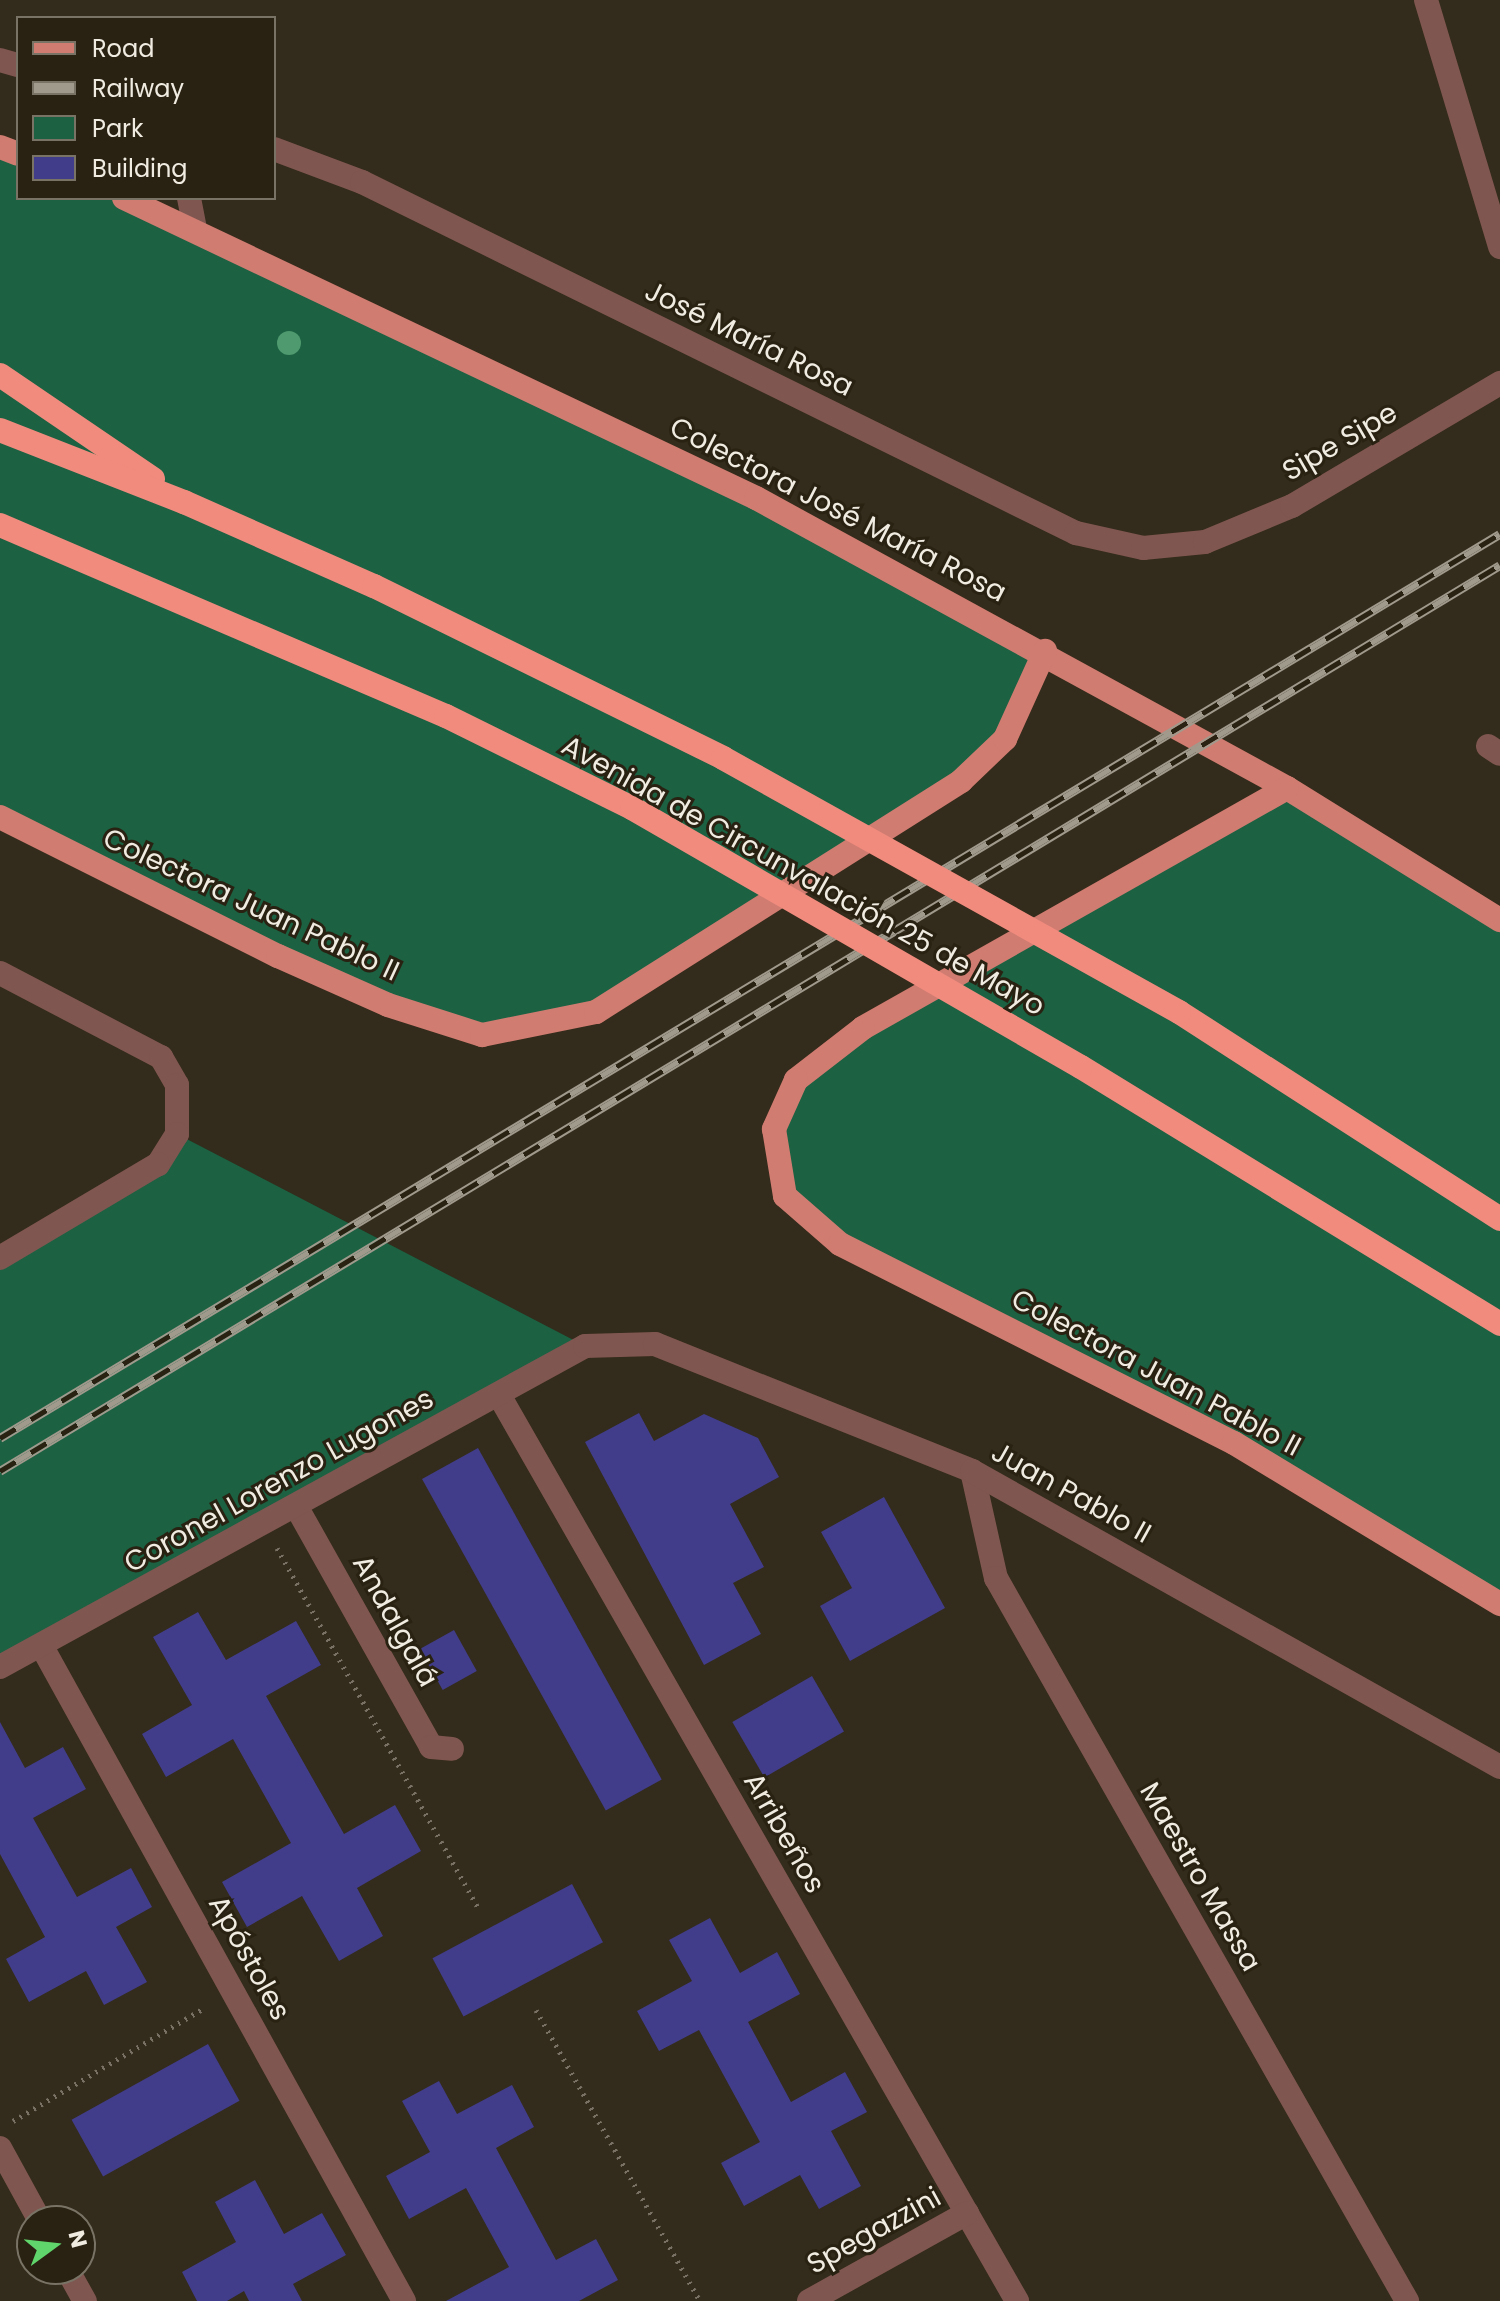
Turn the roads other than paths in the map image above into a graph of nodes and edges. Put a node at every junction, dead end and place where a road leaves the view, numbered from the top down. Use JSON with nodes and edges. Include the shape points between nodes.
{"nodes":[{"id":1,"x":1426,"y":0,"type":"edge"},
{"id":2,"x":276,"y":150,"type":"edge"},
{"id":3,"x":129,"y":200,"type":"edge"},
{"id":4,"x":189,"y":200,"type":"edge"},
{"id":5,"x":195,"y":228,"type":"junction"},
{"id":6,"x":1500,"y":247,"type":"edge"},
{"id":7,"x":0,"y":375,"type":"edge"},
{"id":8,"x":1500,"y":383,"type":"edge"},
{"id":9,"x":0,"y":430,"type":"edge"},
{"id":10,"x":184,"y":502,"type":"junction"},
{"id":11,"x":0,"y":525,"type":"edge"},
{"id":12,"x":1205,"y":542,"type":"joint"},
{"id":13,"x":1045,"y":651,"type":"junction"},
{"id":14,"x":1287,"y":788,"type":"junction"},
{"id":15,"x":0,"y":817,"type":"edge"},
{"id":16,"x":1500,"y":920,"type":"edge"},
{"id":17,"x":0,"y":973,"type":"edge"},
{"id":18,"x":1494,"y":1214,"type":"edge"},
{"id":19,"x":0,"y":1258,"type":"edge"},
{"id":20,"x":1500,"y":1324,"type":"edge"},
{"id":21,"x":585,"y":1346,"type":"joint"},
{"id":22,"x":499,"y":1395,"type":"junction"},
{"id":23,"x":972,"y":1471,"type":"junction"},
{"id":24,"x":296,"y":1506,"type":"junction"},
{"id":25,"x":1500,"y":1604,"type":"edge"},
{"id":26,"x":41,"y":1645,"type":"junction"},
{"id":27,"x":0,"y":1667,"type":"edge"},
{"id":28,"x":452,"y":1749,"type":"dead end"},
{"id":29,"x":1500,"y":1767,"type":"edge"},
{"id":30,"x":0,"y":2148,"type":"edge"},
{"id":31,"x":31,"y":2205,"type":"edge"},
{"id":32,"x":967,"y":2213,"type":"junction"},
{"id":33,"x":404,"y":2301,"type":"edge"},
{"id":34,"x":809,"y":2301,"type":"edge"},
{"id":35,"x":1017,"y":2301,"type":"edge"},
{"id":36,"x":1407,"y":2301,"type":"edge"}],
"edges":[{"from":1,"to":6,"type":"street"},
{"from":2,"to":12,"type":"street","name":"José María Rosa","via":[[362,182],[1076,533],[1143,548]]},
{"from":3,"to":5,"type":"main road","name":"Colectora José María Rosa"},
{"from":4,"to":5,"type":"street"},
{"from":5,"to":13,"type":"main road","name":"Colectora José María Rosa","via":[[756,498]]},
{"from":7,"to":10,"type":"highway"},
{"from":8,"to":12,"type":"street","name":"Sipe Sipe","via":[[1292,506]]},
{"from":9,"to":10,"type":"highway","name":"Avenida de Circunvalación 25 de Mayo"},
{"from":10,"to":18,"type":"highway","name":"Avenida de Circunvalación 25 de Mayo","bridge":true,"via":[[374,586],[723,758],[1179,1012]]},
{"from":11,"to":20,"type":"highway","name":"Avenida de Circunvalación 25 de Mayo","bridge":true,"via":[[446,716],[632,808],[1081,1067]]},
{"from":13,"to":14,"type":"main road","name":"Colectora José María Rosa"},
{"from":13,"to":15,"type":"main road","name":"Colectora Juan Pablo II","via":[[1005,739],[961,781],[596,1012],[482,1035],[388,1005],[278,956]]},
{"from":14,"to":16,"type":"main road","name":"Colectora José María Rosa"},
{"from":14,"to":25,"type":"main road","name":"Colectora Juan Pablo II","via":[[863,1028],[796,1080],[774,1129],[785,1196],[840,1244],[1234,1443]]},
{"from":17,"to":19,"type":"street","via":[[161,1057],[177,1085],[177,1134],[158,1164]]},
{"from":21,"to":22,"type":"street","name":"Coronel Lorenzo Lugones"},
{"from":21,"to":23,"type":"street","name":"Juan Pablo II","via":[[655,1344]]},
{"from":22,"to":24,"type":"street","name":"Coronel Lorenzo Lugones"},
{"from":22,"to":32,"type":"street","name":"Arribeños"},
{"from":23,"to":29,"type":"street","name":"Juan Pablo II"},
{"from":23,"to":36,"type":"street","name":"Maestro Massa","via":[[996,1578]]},
{"from":24,"to":26,"type":"street","name":"Coronel Lorenzo Lugones"},
{"from":24,"to":28,"type":"street","name":"Andalgalá","via":[[431,1747]]},
{"from":26,"to":27,"type":"street","name":"Coronel Lorenzo Lugones"},
{"from":26,"to":33,"type":"street","name":"Apóstoles"},
{"from":30,"to":31,"type":"street"},
{"from":32,"to":34,"type":"street","name":"Spegazzini"},
{"from":32,"to":35,"type":"street","name":"Arribeños"}]}
